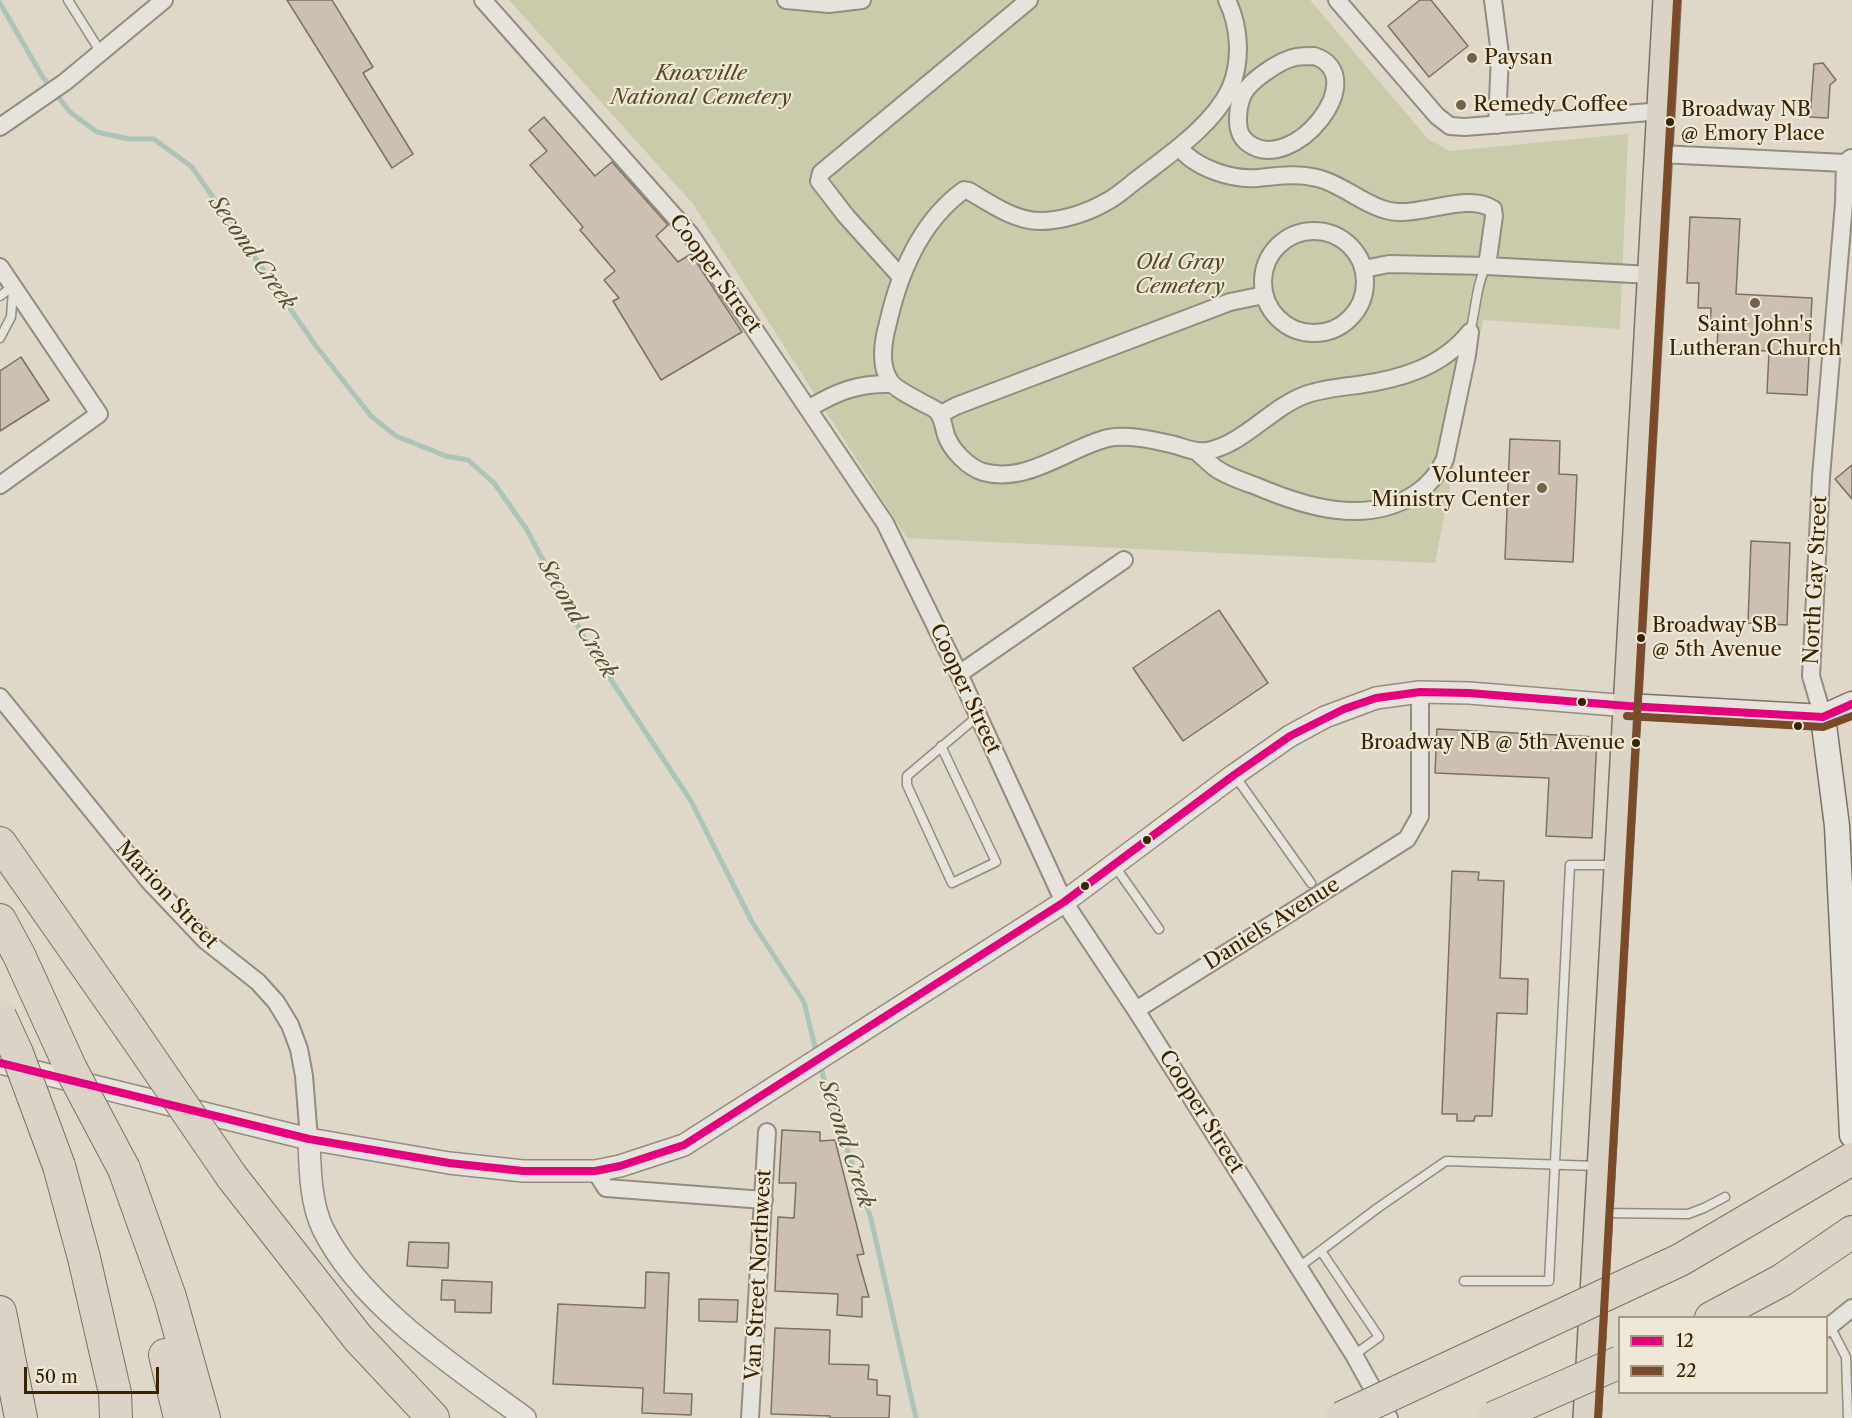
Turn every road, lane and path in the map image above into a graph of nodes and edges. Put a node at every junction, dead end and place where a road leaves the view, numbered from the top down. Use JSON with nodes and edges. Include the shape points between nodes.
{"nodes":[{"id":1,"x":68,"y":0,"type":"edge"},
{"id":2,"x":164,"y":0,"type":"edge"},
{"id":3,"x":483,"y":0,"type":"edge"},
{"id":4,"x":786,"y":0,"type":"edge"},
{"id":5,"x":862,"y":0,"type":"edge"},
{"id":6,"x":1029,"y":0,"type":"edge"},
{"id":7,"x":1227,"y":0,"type":"edge"},
{"id":8,"x":1337,"y":0,"type":"edge"},
{"id":9,"x":1493,"y":0,"type":"edge"},
{"id":10,"x":1667,"y":0,"type":"edge"},
{"id":11,"x":100,"y":51,"type":"junction"},
{"id":12,"x":1236,"y":92,"type":"junction"},
{"id":13,"x":1662,"y":111,"type":"junction"},
{"id":14,"x":1497,"y":125,"type":"junction"},
{"id":15,"x":0,"y":127,"type":"edge"},
{"id":16,"x":1179,"y":147,"type":"junction"},
{"id":17,"x":1660,"y":154,"type":"junction"},
{"id":18,"x":1848,"y":160,"type":"edge"},
{"id":19,"x":1848,"y":203,"type":"edge"},
{"id":20,"x":1487,"y":266,"type":"junction"},
{"id":21,"x":0,"y":267,"type":"edge"},
{"id":22,"x":1364,"y":269,"type":"junction"},
{"id":23,"x":1651,"y":275,"type":"junction"},
{"id":24,"x":901,"y":277,"type":"junction"},
{"id":25,"x":7,"y":291,"type":"edge"},
{"id":26,"x":1263,"y":295,"type":"junction"},
{"id":27,"x":1470,"y":332,"type":"junction"},
{"id":28,"x":0,"y":338,"type":"edge"},
{"id":29,"x":891,"y":384,"type":"junction"},
{"id":30,"x":808,"y":409,"type":"junction"},
{"id":31,"x":940,"y":414,"type":"junction"},
{"id":32,"x":1196,"y":451,"type":"junction"},
{"id":33,"x":0,"y":485,"type":"edge"},
{"id":34,"x":1124,"y":560,"type":"dead end"},
{"id":35,"x":959,"y":674,"type":"junction"},
{"id":36,"x":1420,"y":692,"type":"junction"},
{"id":37,"x":0,"y":697,"type":"edge"},
{"id":38,"x":1852,"y":704,"type":"edge"},
{"id":39,"x":1628,"y":706,"type":"junction"},
{"id":40,"x":978,"y":716,"type":"junction"},
{"id":41,"x":1823,"y":717,"type":"junction"},
{"id":42,"x":941,"y":746,"type":"junction"},
{"id":43,"x":1234,"y":775,"type":"junction"},
{"id":44,"x":0,"y":843,"type":"edge"},
{"id":45,"x":1113,"y":865,"type":"junction"},
{"id":46,"x":1620,"y":865,"type":"junction"},
{"id":47,"x":1311,"y":883,"type":"dead end"},
{"id":48,"x":1064,"y":902,"type":"junction"},
{"id":49,"x":0,"y":920,"type":"edge"},
{"id":50,"x":1159,"y":929,"type":"dead end"},
{"id":51,"x":1136,"y":1010,"type":"junction"},
{"id":52,"x":0,"y":1016,"type":"edge"},
{"id":53,"x":0,"y":1063,"type":"edge"},
{"id":54,"x":767,"y":1132,"type":"dead end"},
{"id":55,"x":1852,"y":1135,"type":"edge"},
{"id":56,"x":309,"y":1139,"type":"junction"},
{"id":57,"x":1852,"y":1159,"type":"edge"},
{"id":58,"x":1556,"y":1165,"type":"junction"},
{"id":59,"x":1601,"y":1166,"type":"junction"},
{"id":60,"x":115,"y":1169,"type":"junction"},
{"id":61,"x":595,"y":1171,"type":"junction"},
{"id":62,"x":1725,"y":1197,"type":"dead end"},
{"id":63,"x":764,"y":1200,"type":"junction"},
{"id":64,"x":1599,"y":1213,"type":"junction"},
{"id":65,"x":1852,"y":1232,"type":"edge"},
{"id":66,"x":1321,"y":1251,"type":"junction"},
{"id":67,"x":1299,"y":1267,"type":"junction"},
{"id":68,"x":1464,"y":1281,"type":"dead end"},
{"id":69,"x":1852,"y":1308,"type":"edge"},
{"id":70,"x":0,"y":1312,"type":"edge"},
{"id":71,"x":1713,"y":1316,"type":"edge"},
{"id":72,"x":1828,"y":1328,"type":"edge"},
{"id":73,"x":1354,"y":1355,"type":"junction"},
{"id":74,"x":1618,"y":1363,"type":"edge"},
{"id":75,"x":1590,"y":1372,"type":"junction"},
{"id":76,"x":1618,"y":1373,"type":"edge"},
{"id":77,"x":21,"y":1418,"type":"edge"},
{"id":78,"x":116,"y":1418,"type":"edge"},
{"id":79,"x":180,"y":1418,"type":"edge"},
{"id":80,"x":204,"y":1418,"type":"edge"},
{"id":81,"x":434,"y":1418,"type":"edge"},
{"id":82,"x":525,"y":1418,"type":"edge"},
{"id":83,"x":750,"y":1418,"type":"edge"},
{"id":84,"x":1341,"y":1418,"type":"edge"},
{"id":85,"x":1389,"y":1418,"type":"edge"},
{"id":86,"x":1492,"y":1418,"type":"edge"},
{"id":87,"x":1587,"y":1418,"type":"edge"},
{"id":88,"x":1848,"y":1418,"type":"edge"}],
"edges":[{"from":1,"to":11,"type":"lane"},
{"from":2,"to":11,"type":"street"},
{"from":3,"to":30,"type":"street","name":"Cooper Street","via":[[690,234]]},
{"from":4,"to":5,"type":"street","via":[[829,4]]},
{"from":6,"to":24,"type":"street","via":[[821,173],[819,181]]},
{"from":7,"to":12,"type":"street","via":[[1237,24]]},
{"from":8,"to":14,"type":"street","via":[[1437,116],[1450,126]]},
{"from":9,"to":14,"type":"street","via":[[1500,54]]},
{"from":10,"to":13,"type":"main road"},
{"from":11,"to":15,"type":"street","via":[[65,82]]},
{"from":12,"to":12,"type":"street","via":[[1275,65],[1295,57],[1324,60],[1334,78],[1333,99],[1324,116],[1304,138],[1285,147],[1264,149],[1243,139],[1238,130]]},
{"from":12,"to":16,"type":"street"},
{"from":13,"to":14,"type":"street"},
{"from":13,"to":17,"type":"main road"},
{"from":16,"to":20,"type":"street","via":[[1206,169],[1256,178],[1319,178],[1390,211],[1462,204],[1489,206],[1494,216]]},
{"from":16,"to":24,"type":"street","via":[[1107,202],[1056,219],[1029,220],[964,190],[928,228]]},
{"from":17,"to":18,"type":"street"},
{"from":17,"to":23,"type":"main road"},
{"from":18,"to":19,"type":"street","name":"North Gay Street"},
{"from":19,"to":41,"type":"street","name":"North Gay Street","via":[[1823,448],[1810,676]]},
{"from":20,"to":22,"type":"street","via":[[1389,264]]},
{"from":20,"to":23,"type":"street"},
{"from":20,"to":27,"type":"lane","via":[[1481,273]]},
{"from":21,"to":25,"type":"street"},
{"from":22,"to":26,"type":"street","via":[[1347,242],[1332,234],[1301,232],[1286,238],[1265,263]]},
{"from":22,"to":26,"type":"street","via":[[1366,285],[1354,315],[1327,332],[1311,334],[1281,322]]},
{"from":23,"to":39,"type":"main road"},
{"from":24,"to":29,"type":"street","via":[[883,349]]},
{"from":25,"to":28,"type":"lane","via":[[11,317]]},
{"from":25,"to":33,"type":"street","via":[[99,414]]},
{"from":26,"to":31,"type":"street","via":[[1230,302]]},
{"from":27,"to":32,"type":"street","via":[[1450,352],[1420,370],[1304,395],[1246,433],[1207,451]]},
{"from":27,"to":32,"type":"street","via":[[1440,470],[1426,486],[1396,505],[1358,511],[1316,507],[1233,477]]},
{"from":29,"to":30,"type":"street","via":[[844,390]]},
{"from":29,"to":31,"type":"street"},
{"from":30,"to":35,"type":"street","name":"Cooper Street","via":[[885,523]]},
{"from":31,"to":32,"type":"street","via":[[950,445],[974,467],[989,473],[1014,473],[1116,437]]},
{"from":34,"to":35,"type":"street"},
{"from":35,"to":40,"type":"street","name":"Cooper Street"},
{"from":36,"to":39,"type":"street"},
{"from":36,"to":43,"type":"street","via":[[1376,698],[1325,717]]},
{"from":36,"to":51,"type":"street","name":"Daniels Avenue","via":[[1419,816],[1407,839]]},
{"from":37,"to":56,"type":"street","name":"Marion Street","via":[[148,881],[276,1002],[300,1049]]},
{"from":38,"to":41,"type":"main road"},
{"from":39,"to":41,"type":"main road"},
{"from":39,"to":46,"type":"main road"},
{"from":40,"to":42,"type":"lane"},
{"from":40,"to":48,"type":"street","name":"Cooper Street"},
{"from":41,"to":55,"type":"main road","name":"North Gay Street","via":[[1837,826]]},
{"from":42,"to":42,"type":"lane","via":[[907,776],[952,883],[996,862]]},
{"from":43,"to":45,"type":"street"},
{"from":43,"to":47,"type":"lane"},
{"from":44,"to":81,"type":"highway","bridge":true,"via":[[232,1177],[358,1338]]},
{"from":45,"to":48,"type":"street"},
{"from":45,"to":50,"type":"lane"},
{"from":46,"to":58,"type":"lane","via":[[1570,865]]},
{"from":46,"to":59,"type":"main road"},
{"from":48,"to":51,"type":"street","name":"Cooper Street"},
{"from":48,"to":61,"type":"street","via":[[684,1145]]},
{"from":49,"to":60,"type":"highway","bridge":true},
{"from":51,"to":67,"type":"street","name":"Cooper Street"},
{"from":52,"to":78,"type":"highway","bridge":true,"via":[[59,1166],[115,1392]]},
{"from":53,"to":56,"type":"street"},
{"from":54,"to":63,"type":"street","name":"Van Street Northwest"},
{"from":56,"to":61,"type":"street","via":[[449,1163],[513,1170]]},
{"from":56,"to":82,"type":"street","via":[[310,1171],[322,1227],[360,1282],[440,1356]]},
{"from":57,"to":84,"type":"highway","bridge":true,"via":[[1680,1260]]},
{"from":58,"to":59,"type":"lane"},
{"from":58,"to":66,"type":"lane","via":[[1446,1161]]},
{"from":58,"to":68,"type":"lane","via":[[1549,1281]]},
{"from":59,"to":64,"type":"main road"},
{"from":60,"to":79,"type":"highway"},
{"from":60,"to":80,"type":"highway","via":[[170,1297]]},
{"from":61,"to":63,"type":"street","via":[[606,1188]]},
{"from":62,"to":64,"type":"lane","via":[[1688,1214]]},
{"from":63,"to":83,"type":"street","name":"Van Street Northwest"},
{"from":64,"to":75,"type":"main road"},
{"from":65,"to":71,"type":"highway","via":[[1782,1280]]},
{"from":66,"to":67,"type":"lane"},
{"from":66,"to":73,"type":"lane","via":[[1379,1337]]},
{"from":67,"to":73,"type":"street","name":"Cooper Street"},
{"from":69,"to":72,"type":"street"},
{"from":70,"to":77,"type":"highway"},
{"from":72,"to":88,"type":"lane","via":[[1846,1357]]},
{"from":73,"to":85,"type":"street","name":"Cooper Street"},
{"from":74,"to":86,"type":"highway","bridge":true},
{"from":75,"to":76,"type":"street"},
{"from":75,"to":87,"type":"main road"}]}
